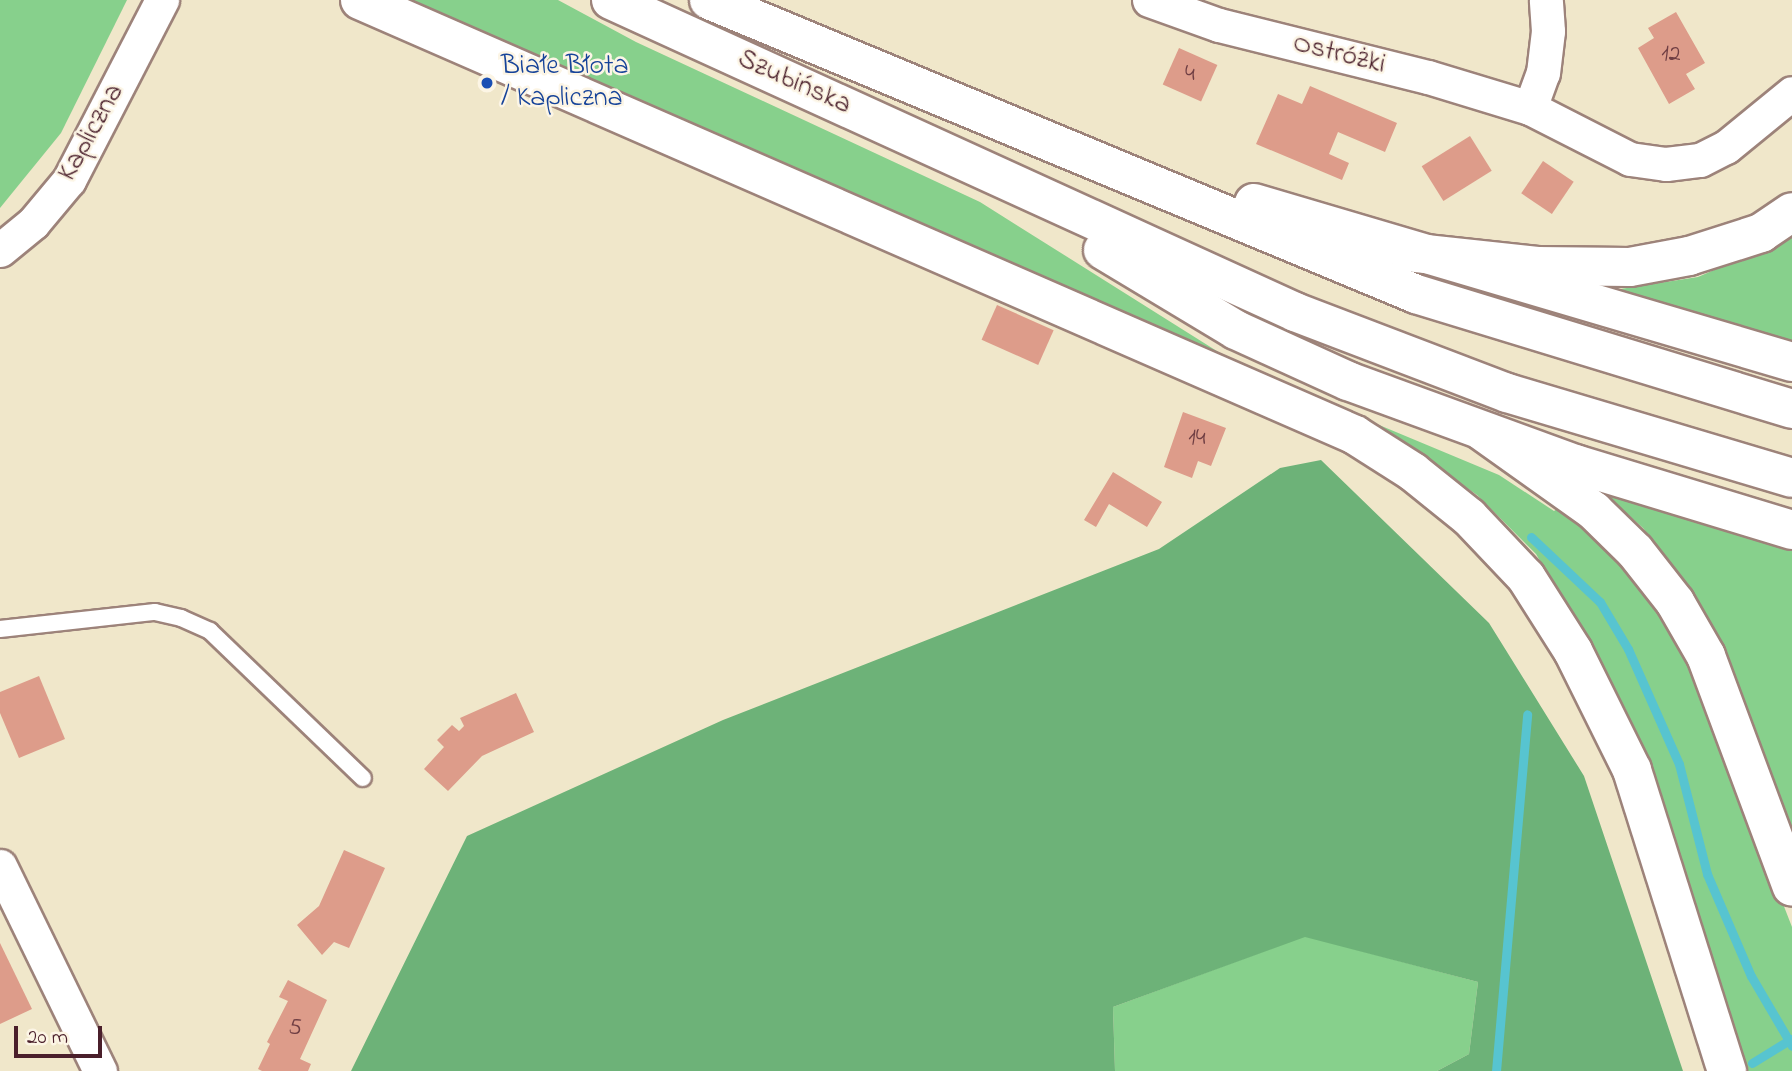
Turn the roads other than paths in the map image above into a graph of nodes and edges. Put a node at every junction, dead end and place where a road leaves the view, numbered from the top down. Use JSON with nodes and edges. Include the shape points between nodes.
{"nodes":[{"id":1,"x":162,"y":0,"type":"edge"},
{"id":2,"x":360,"y":0,"type":"edge"},
{"id":3,"x":611,"y":0,"type":"edge"},
{"id":4,"x":709,"y":0,"type":"edge"},
{"id":5,"x":1149,"y":0,"type":"edge"},
{"id":6,"x":1546,"y":0,"type":"edge"},
{"id":7,"x":1223,"y":13,"type":"edge"},
{"id":8,"x":1792,"y":93,"type":"edge"},
{"id":9,"x":1530,"y":108,"type":"junction"},
{"id":10,"x":1059,"y":149,"type":"junction"},
{"id":11,"x":978,"y":166,"type":"junction"},
{"id":12,"x":1792,"y":212,"type":"edge"},
{"id":13,"x":0,"y":250,"type":"edge"},
{"id":14,"x":1407,"y":252,"type":"junction"},
{"id":15,"x":1792,"y":362,"type":"edge"},
{"id":16,"x":1792,"y":409,"type":"edge"},
{"id":17,"x":1482,"y":431,"type":"junction"},
{"id":18,"x":1792,"y":478,"type":"edge"},
{"id":19,"x":1792,"y":530,"type":"edge"},
{"id":20,"x":0,"y":629,"type":"edge"},
{"id":21,"x":363,"y":778,"type":"dead end"},
{"id":22,"x":0,"y":866,"type":"edge"},
{"id":23,"x":1792,"y":887,"type":"edge"},
{"id":24,"x":100,"y":1071,"type":"edge"},
{"id":25,"x":1727,"y":1071,"type":"edge"}],
"edges":[{"from":1,"to":13,"type":"street","name":"Kapliczna","via":[[69,180],[33,223]]},
{"from":2,"to":25,"type":"main road","via":[[1355,435],[1413,472],[1469,517],[1527,577],[1573,651],[1632,769]]},
{"from":3,"to":11,"type":"main road","name":"Szubińska"},
{"from":4,"to":10,"type":"main road","name":"Szubińska"},
{"from":5,"to":7,"type":"street","name":"Ostróżki"},
{"from":6,"to":9,"type":"street","via":[[1543,73]]},
{"from":7,"to":9,"type":"street","name":"Ostróżki"},
{"from":8,"to":9,"type":"street","name":"Ostróżki","via":[[1726,147],[1700,160],[1665,164],[1630,159]]},
{"from":10,"to":14,"type":"main road","via":[[1164,174]]},
{"from":10,"to":16,"type":"main road","via":[[1416,294]]},
{"from":11,"to":17,"type":"main road","via":[[1036,209],[1236,330],[1348,381]]},
{"from":11,"to":18,"type":"main road","via":[[1190,268],[1412,359],[1601,423]]},
{"from":12,"to":14,"type":"main road","via":[[1761,233],[1689,256],[1630,267],[1537,266]]},
{"from":14,"to":15,"type":"main road"},
{"from":17,"to":19,"type":"main road"},
{"from":17,"to":23,"type":"main road","via":[[1594,511],[1636,551],[1675,602],[1706,656]]},
{"from":20,"to":21,"type":"lane","via":[[155,612],[181,618],[210,631]]},
{"from":22,"to":24,"type":"street"}]}
